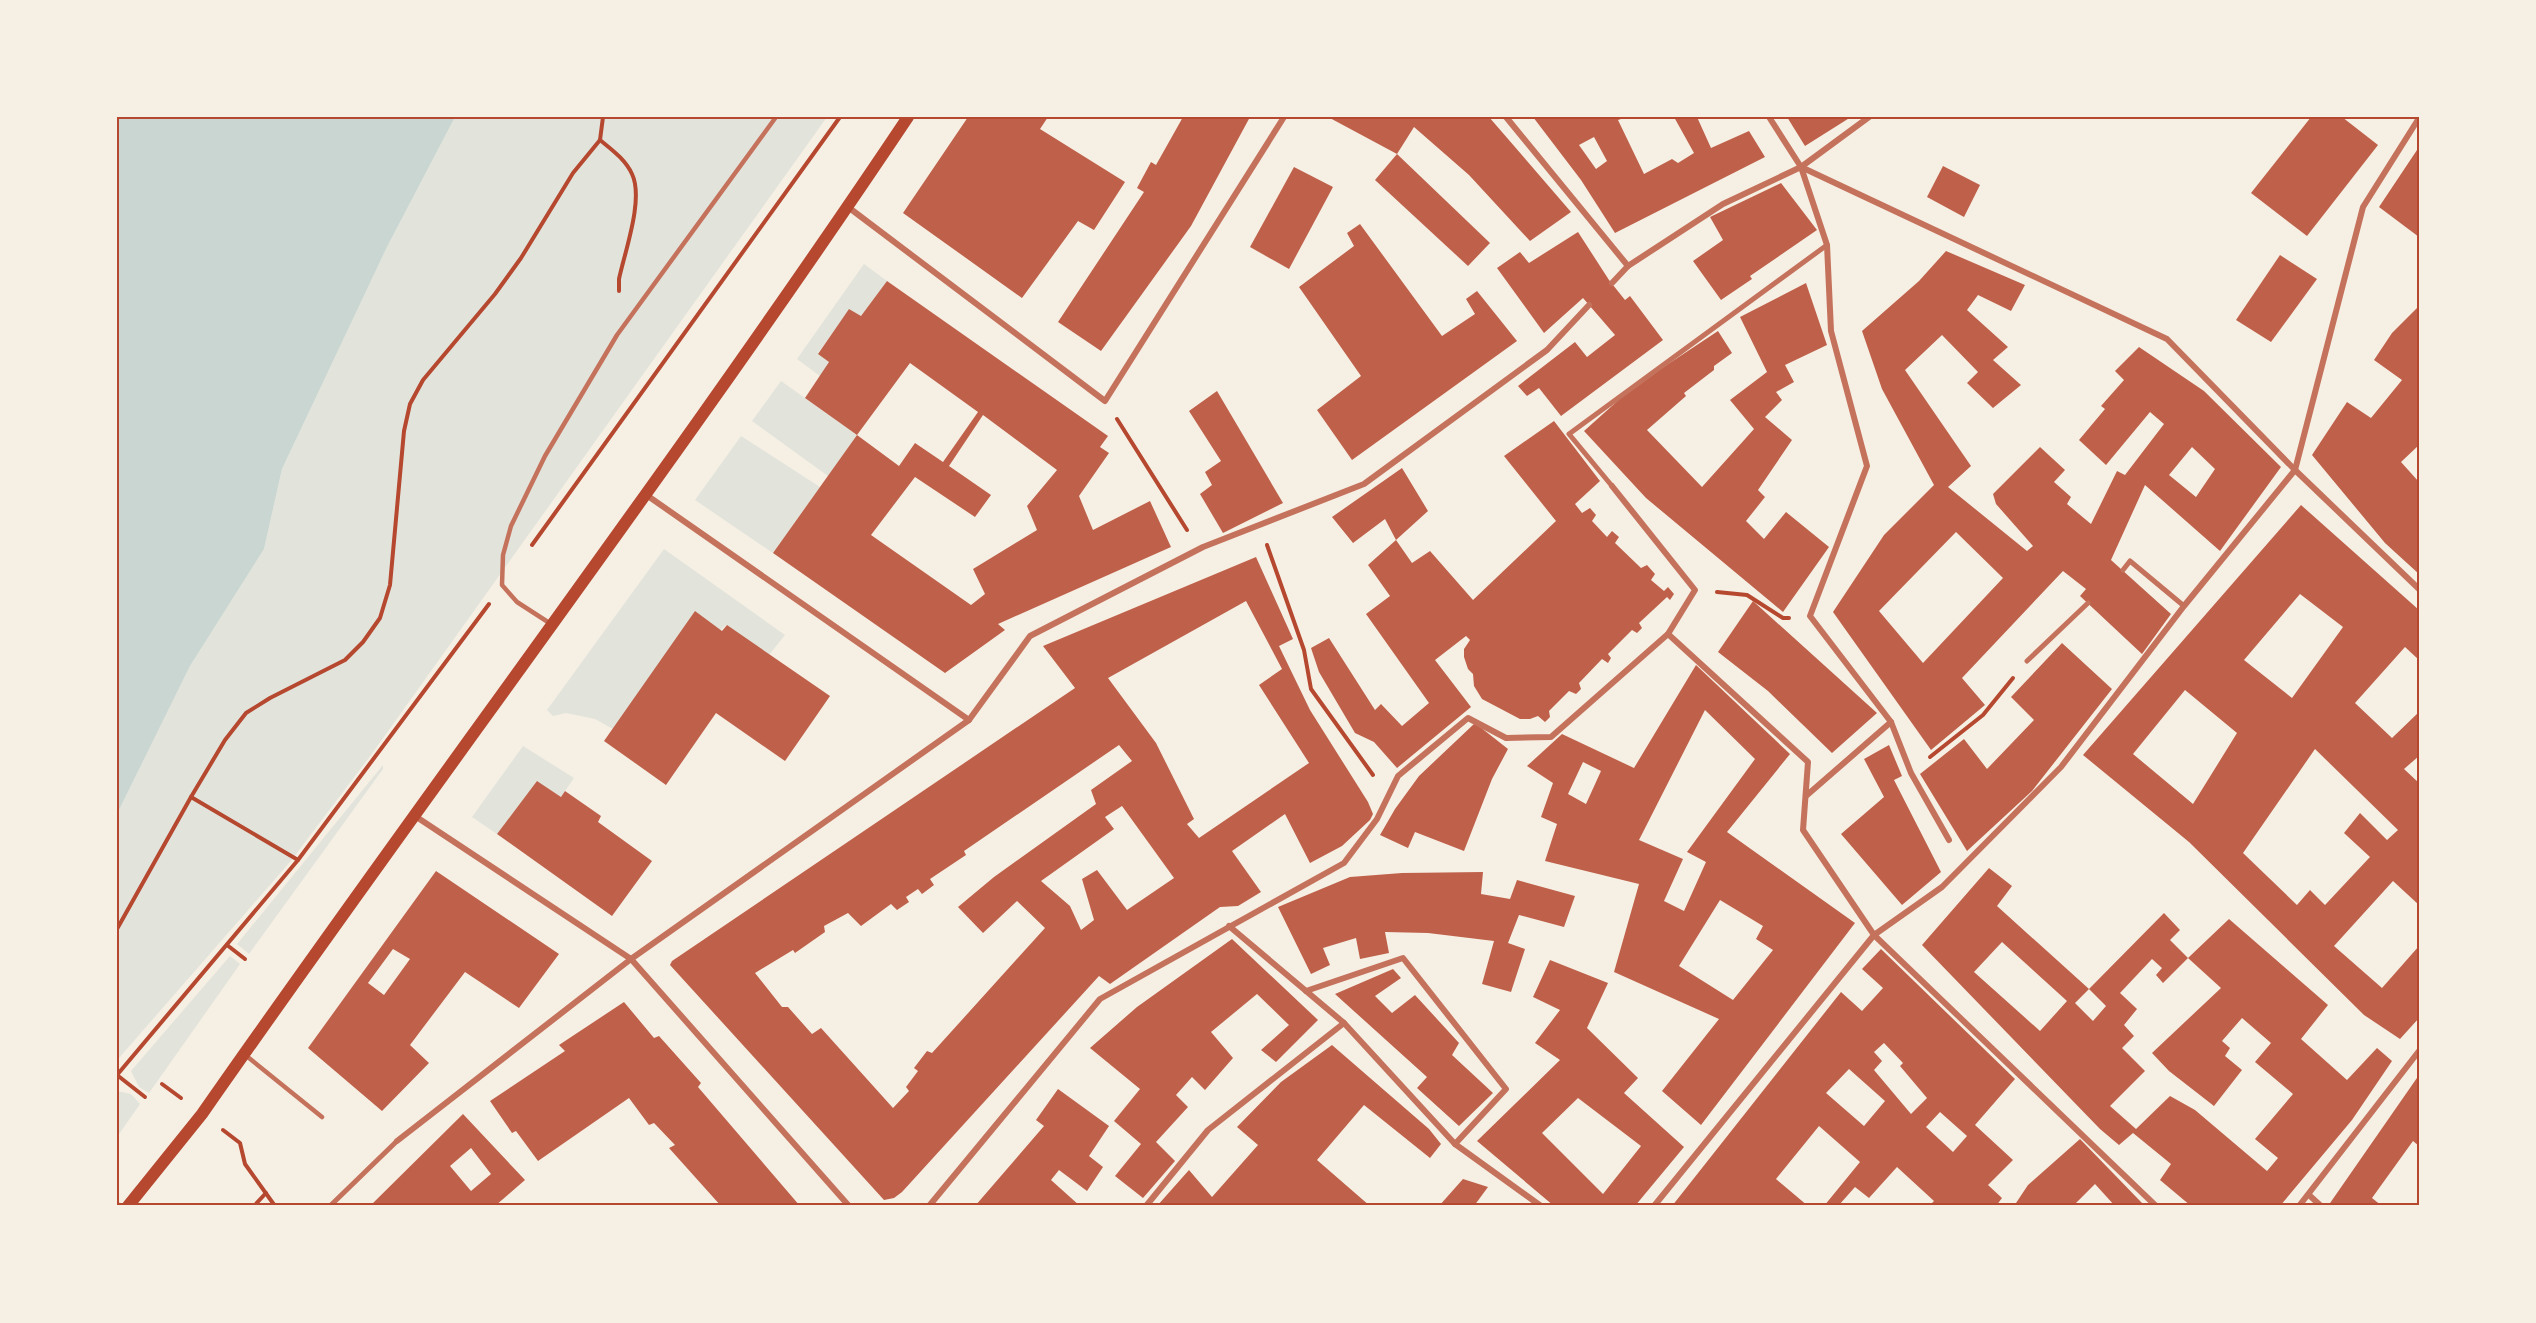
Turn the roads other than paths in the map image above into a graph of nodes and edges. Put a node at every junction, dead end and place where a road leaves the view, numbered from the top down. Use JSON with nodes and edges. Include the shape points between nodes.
{"nodes":[{"id":1,"x":776,"y":117,"type":"edge"},
{"id":2,"x":908,"y":117,"type":"edge"},
{"id":3,"x":1284,"y":117,"type":"edge"},
{"id":4,"x":1506,"y":117,"type":"edge"},
{"id":5,"x":1769,"y":117,"type":"edge"},
{"id":6,"x":1869,"y":117,"type":"edge"},
{"id":7,"x":2419,"y":118,"type":"edge"},
{"id":8,"x":1801,"y":167,"type":"junction"},
{"id":9,"x":848,"y":207,"type":"junction"},
{"id":10,"x":1827,"y":244,"type":"junction"},
{"id":11,"x":1628,"y":266,"type":"junction"},
{"id":12,"x":1612,"y":283,"type":"dead end"},
{"id":13,"x":1589,"y":305,"type":"dead end"},
{"id":14,"x":2295,"y":470,"type":"junction"},
{"id":15,"x":1611,"y":486,"type":"joint"},
{"id":16,"x":645,"y":494,"type":"junction"},
{"id":17,"x":2122,"y":570,"type":"dead end"},
{"id":18,"x":2419,"y":589,"type":"edge"},
{"id":19,"x":2088,"y":603,"type":"dead end"},
{"id":20,"x":2184,"y":606,"type":"junction"},
{"id":21,"x":551,"y":624,"type":"junction"},
{"id":22,"x":1668,"y":634,"type":"junction"},
{"id":23,"x":2027,"y":661,"type":"road end"},
{"id":24,"x":969,"y":720,"type":"junction"},
{"id":25,"x":1891,"y":722,"type":"junction"},
{"id":26,"x":1806,"y":796,"type":"junction"},
{"id":27,"x":415,"y":815,"type":"junction"},
{"id":28,"x":1949,"y":840,"type":"dead end"},
{"id":29,"x":1229,"y":926,"type":"junction"},
{"id":30,"x":1874,"y":935,"type":"junction"},
{"id":31,"x":631,"y":959,"type":"junction"},
{"id":32,"x":1306,"y":991,"type":"junction"},
{"id":33,"x":1344,"y":1023,"type":"junction"},
{"id":34,"x":2419,"y":1051,"type":"edge"},
{"id":35,"x":243,"y":1054,"type":"junction"},
{"id":36,"x":322,"y":1117,"type":"dead end"},
{"id":37,"x":397,"y":1141,"type":"joint"},
{"id":38,"x":1455,"y":1144,"type":"junction"},
{"id":39,"x":2309,"y":1195,"type":"junction"},
{"id":40,"x":128,"y":1206,"type":"edge"},
{"id":41,"x":330,"y":1206,"type":"edge"},
{"id":42,"x":849,"y":1206,"type":"edge"},
{"id":43,"x":928,"y":1206,"type":"edge"},
{"id":44,"x":1146,"y":1206,"type":"edge"},
{"id":45,"x":1541,"y":1206,"type":"edge"},
{"id":46,"x":1654,"y":1206,"type":"edge"},
{"id":47,"x":2156,"y":1206,"type":"edge"},
{"id":48,"x":2299,"y":1206,"type":"edge"},
{"id":49,"x":2321,"y":1206,"type":"edge"}],
"edges":[{"from":1,"to":21,"type":"lane","via":[[617,335],[545,456],[511,526],[503,555],[502,585],[517,602]]},
{"from":2,"to":9,"type":"main road"},
{"from":3,"to":9,"type":"street","via":[[1106,401]]},
{"from":4,"to":11,"type":"street"},
{"from":5,"to":8,"type":"street"},
{"from":6,"to":8,"type":"street"},
{"from":7,"to":14,"type":"street","via":[[2363,207]]},
{"from":8,"to":10,"type":"street"},
{"from":8,"to":11,"type":"street","via":[[1724,204]]},
{"from":8,"to":14,"type":"street","via":[[2167,339]]},
{"from":9,"to":16,"type":"main road"},
{"from":10,"to":15,"type":"street","via":[[1569,434]]},
{"from":10,"to":25,"type":"street","via":[[1831,331],[1868,466],[1810,616]]},
{"from":11,"to":12,"type":"street"},
{"from":13,"to":24,"type":"street","via":[[1547,350],[1364,483],[1199,549],[1030,636]]},
{"from":14,"to":18,"type":"street"},
{"from":14,"to":20,"type":"street"},
{"from":15,"to":22,"type":"street","via":[[1695,590]]},
{"from":16,"to":21,"type":"main road"},
{"from":16,"to":24,"type":"street"},
{"from":17,"to":20,"type":"street","via":[[2130,561]]},
{"from":19,"to":23,"type":"street"},
{"from":20,"to":30,"type":"street","via":[[2061,767],[1942,887]]},
{"from":21,"to":27,"type":"main road"},
{"from":22,"to":26,"type":"street","via":[[1808,762]]},
{"from":22,"to":29,"type":"street","via":[[1551,737],[1506,738],[1468,718],[1398,776],[1377,819],[1344,863]]},
{"from":24,"to":31,"type":"street"},
{"from":25,"to":26,"type":"street"},
{"from":25,"to":28,"type":"street","via":[[1911,773]]},
{"from":26,"to":30,"type":"street","via":[[1803,830]]},
{"from":27,"to":31,"type":"street"},
{"from":27,"to":35,"type":"main road"},
{"from":29,"to":32,"type":"street"},
{"from":29,"to":43,"type":"street","via":[[1100,999]]},
{"from":30,"to":46,"type":"street"},
{"from":30,"to":47,"type":"street"},
{"from":31,"to":37,"type":"street"},
{"from":31,"to":42,"type":"street"},
{"from":32,"to":33,"type":"street"},
{"from":32,"to":38,"type":"street","via":[[1403,958],[1506,1089]]},
{"from":33,"to":38,"type":"street"},
{"from":33,"to":44,"type":"street","via":[[1208,1130]]},
{"from":34,"to":39,"type":"street"},
{"from":35,"to":36,"type":"lane"},
{"from":35,"to":40,"type":"main road","via":[[202,1114]]},
{"from":37,"to":41,"type":"street"},
{"from":38,"to":45,"type":"street"},
{"from":39,"to":48,"type":"street"},
{"from":39,"to":49,"type":"street"}]}
